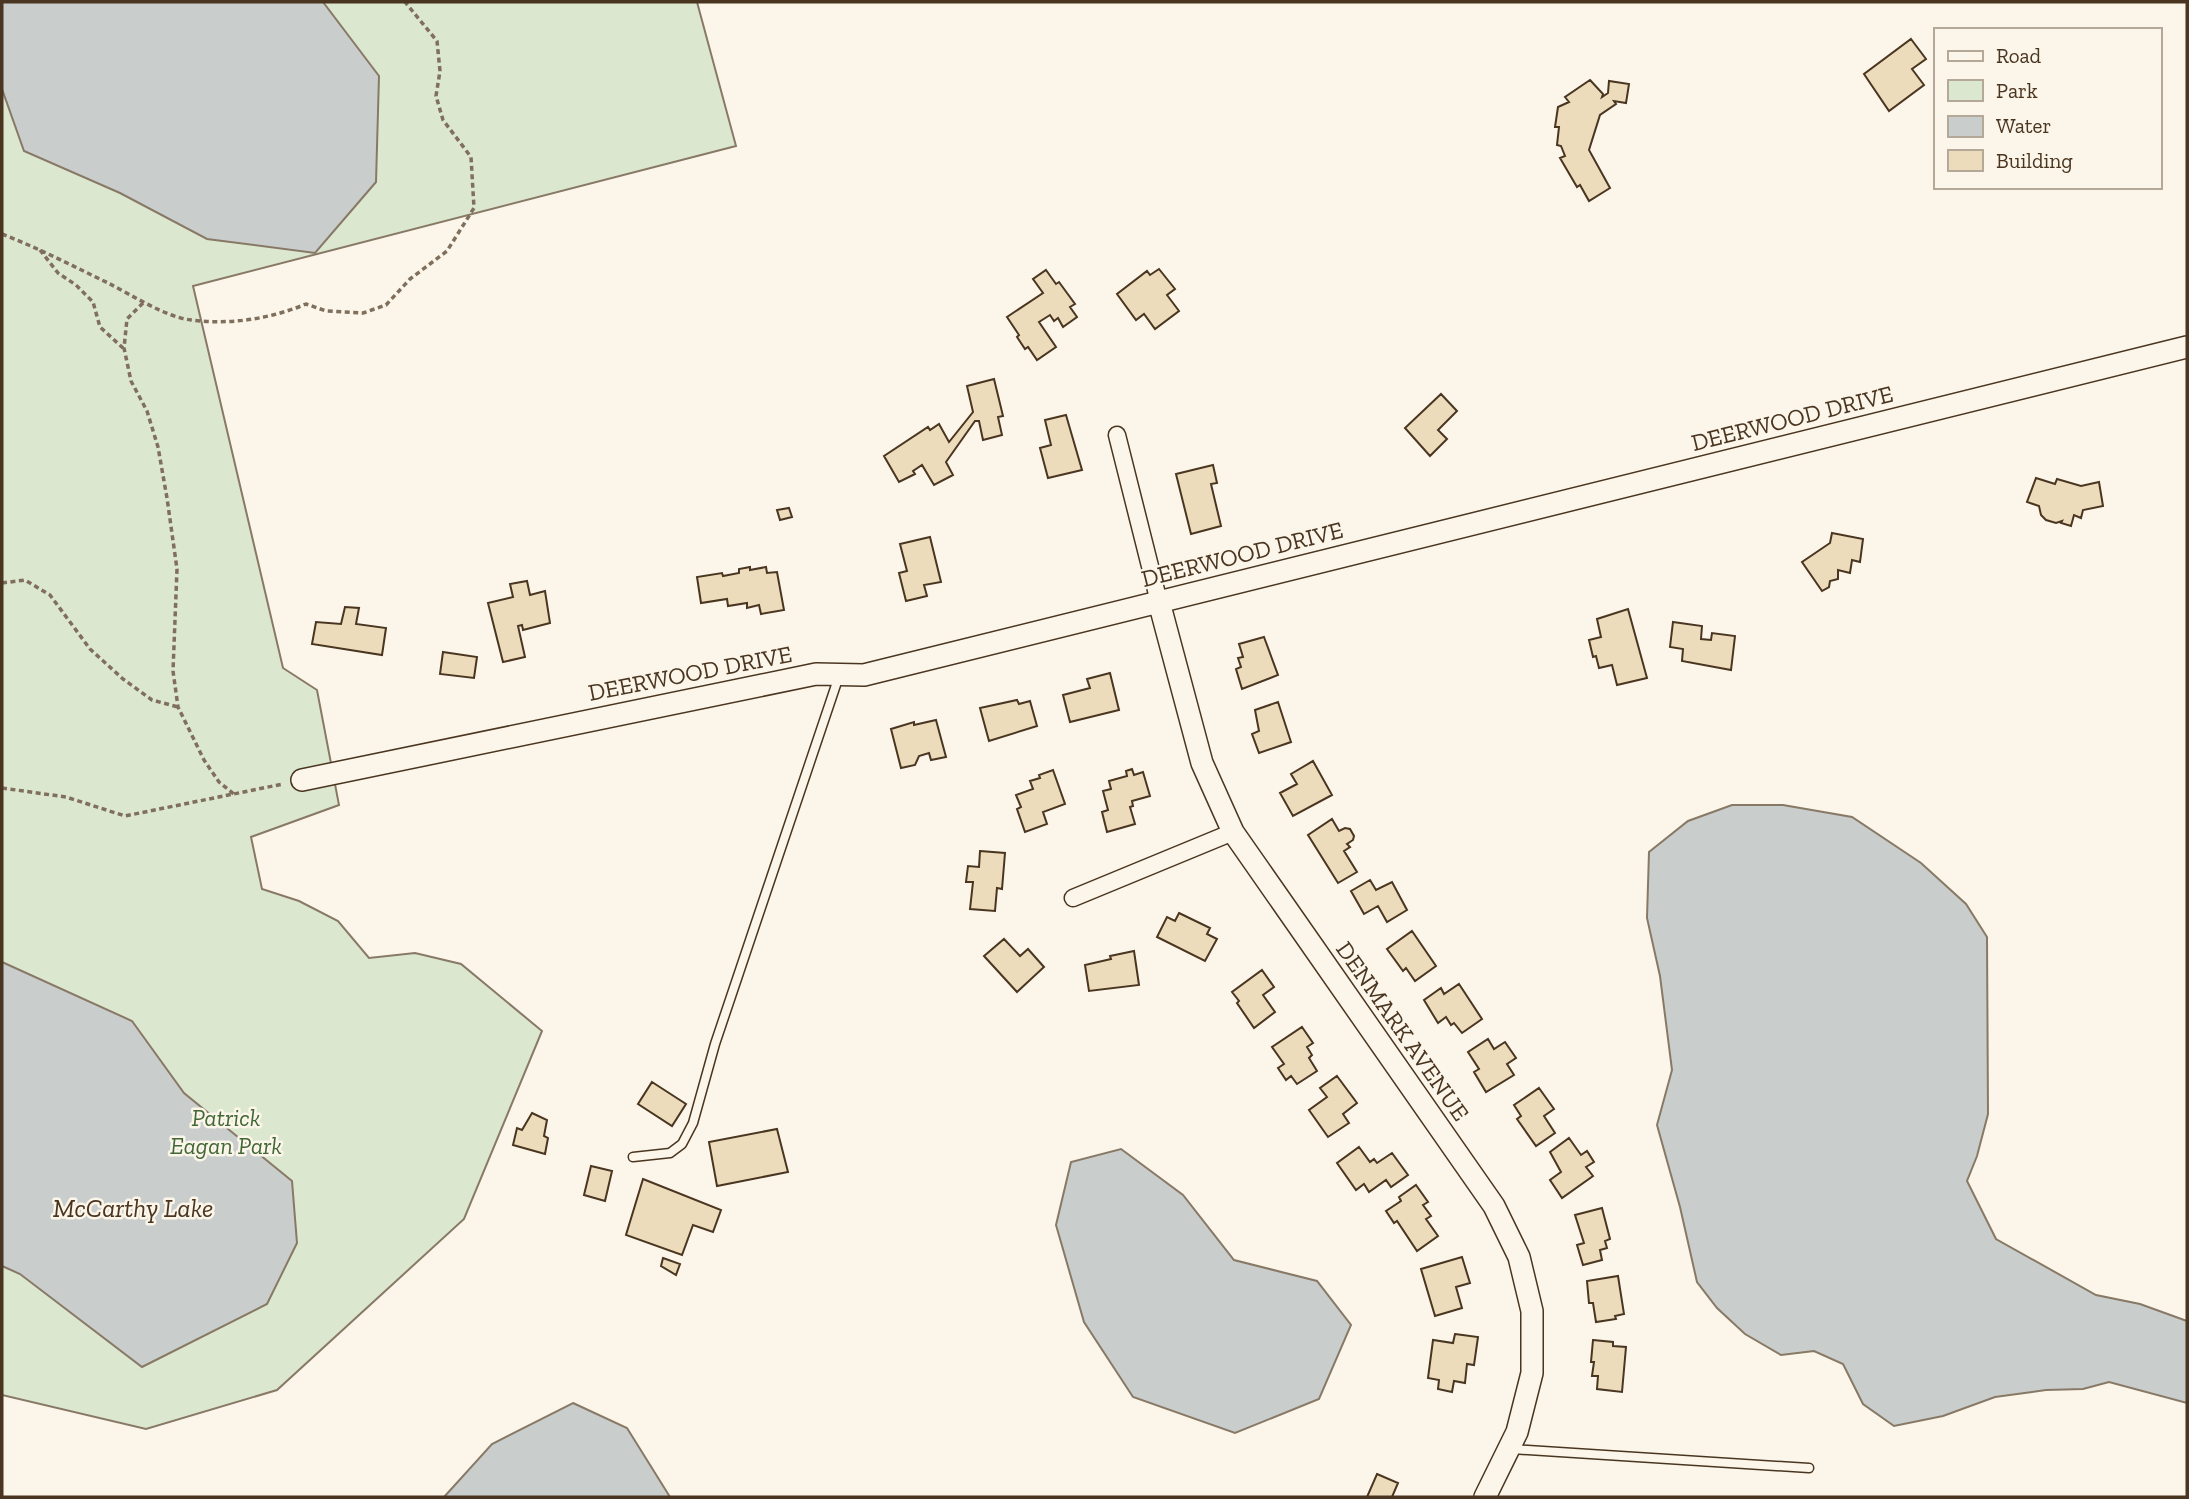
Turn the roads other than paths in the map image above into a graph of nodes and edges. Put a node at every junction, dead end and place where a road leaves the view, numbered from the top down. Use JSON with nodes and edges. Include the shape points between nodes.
{"nodes":[{"id":1,"x":2187,"y":346,"type":"edge"},
{"id":2,"x":1117,"y":435,"type":"dead end"},
{"id":3,"x":1159,"y":602,"type":"junction"},
{"id":4,"x":840,"y":674,"type":"junction"},
{"id":5,"x":302,"y":780,"type":"road end"},
{"id":6,"x":1233,"y":832,"type":"junction"},
{"id":7,"x":1073,"y":898,"type":"dead end"},
{"id":8,"x":633,"y":1157,"type":"dead end"},
{"id":9,"x":1509,"y":1449,"type":"junction"},
{"id":10,"x":1810,"y":1468,"type":"dead end"},
{"id":11,"x":1485,"y":1497,"type":"edge"}],
"edges":[{"from":1,"to":3,"type":"street","name":"DEERWOOD DRIVE"},
{"from":2,"to":3,"type":"street"},
{"from":3,"to":4,"type":"street","name":"DEERWOOD DRIVE","via":[[864,675]]},
{"from":3,"to":6,"type":"street","name":"DENMARK AVENUE","via":[[1202,763]]},
{"from":4,"to":5,"type":"street","name":"DEERWOOD DRIVE","via":[[816,674]]},
{"from":4,"to":8,"type":"lane","via":[[715,1044],[694,1123],[682,1144],[670,1153]]},
{"from":6,"to":7,"type":"street"},
{"from":6,"to":9,"type":"street","name":"DENMARK AVENUE","via":[[1494,1206],[1519,1257],[1532,1311],[1532,1373]]},
{"from":9,"to":10,"type":"lane"},
{"from":9,"to":11,"type":"street","name":"DENMARK AVENUE"}]}
